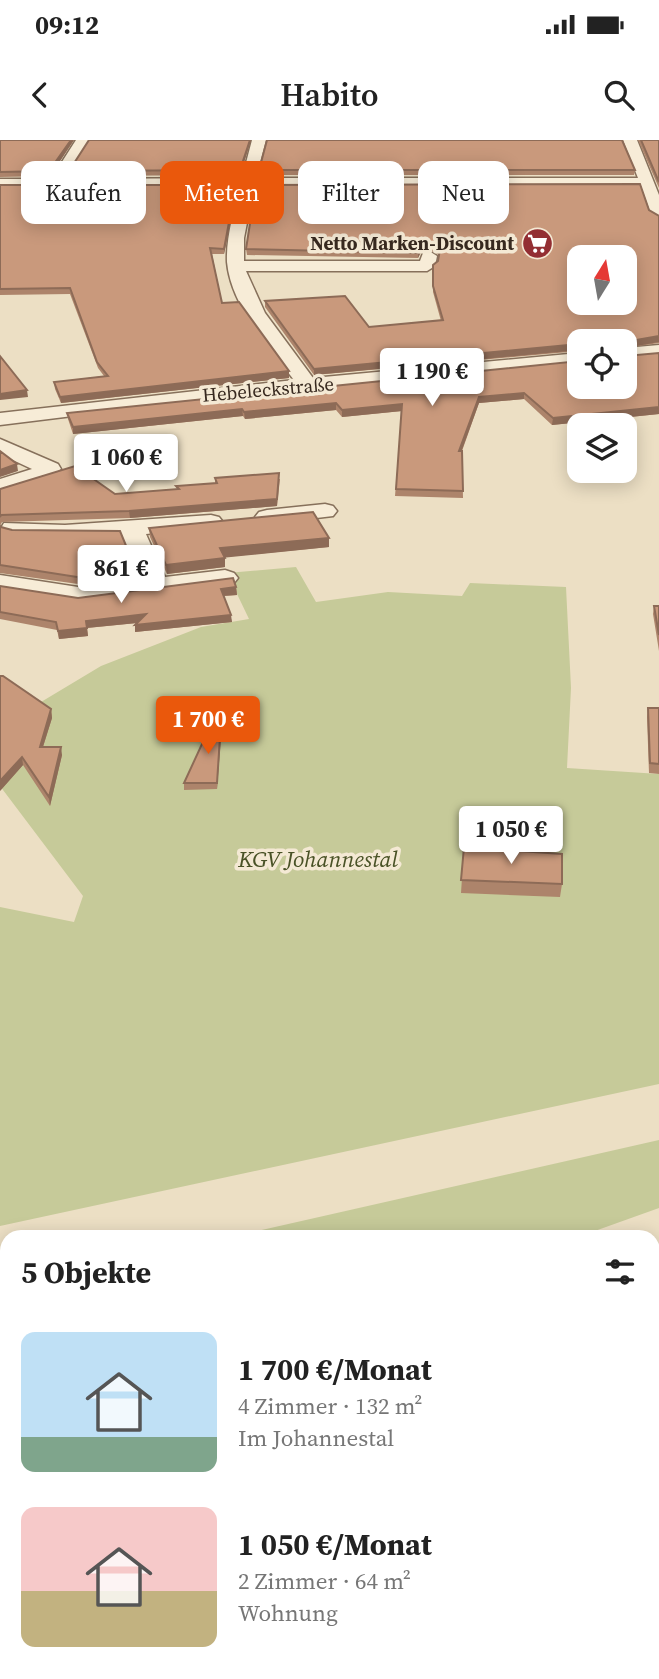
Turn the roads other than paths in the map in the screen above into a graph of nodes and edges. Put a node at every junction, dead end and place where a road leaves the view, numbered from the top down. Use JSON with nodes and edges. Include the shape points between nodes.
{"nodes":[{"id":1,"x":83,"y":140,"type":"edge"},
{"id":2,"x":259,"y":140,"type":"edge"},
{"id":3,"x":630,"y":140,"type":"edge"},
{"id":4,"x":70,"y":161,"type":"edge"},
{"id":5,"x":254,"y":161,"type":"edge"},
{"id":6,"x":284,"y":182,"type":"edge"},
{"id":7,"x":646,"y":182,"type":"junction"},
{"id":8,"x":0,"y":183,"type":"edge"},
{"id":9,"x":21,"y":183,"type":"edge"},
{"id":10,"x":659,"y":214,"type":"edge"},
{"id":11,"x":241,"y":224,"type":"edge"},
{"id":12,"x":429,"y":257,"type":"edge"},
{"id":13,"x":236,"y":266,"type":"junction"},
{"id":14,"x":659,"y":351,"type":"edge"},
{"id":15,"x":637,"y":354,"type":"edge"},
{"id":16,"x":567,"y":360,"type":"edge"},
{"id":17,"x":308,"y":385,"type":"junction"},
{"id":18,"x":0,"y":419,"type":"edge"},
{"id":19,"x":0,"y":446,"type":"edge"},
{"id":20,"x":0,"y":486,"type":"edge"},
{"id":21,"x":325,"y":511,"type":"dead end"},
{"id":22,"x":4,"y":529,"type":"edge"},
{"id":23,"x":132,"y":530,"type":"junction"},
{"id":24,"x":225,"y":578,"type":"edge"},
{"id":25,"x":0,"y":583,"type":"edge"},
{"id":26,"x":156,"y":587,"type":"junction"}],
"edges":[{"from":1,"to":4,"type":"street"},
{"from":2,"to":5,"type":"street"},
{"from":3,"to":7,"type":"street"},
{"from":6,"to":7,"type":"street"},
{"from":7,"to":10,"type":"street"},
{"from":8,"to":9,"type":"street"},
{"from":11,"to":13,"type":"street"},
{"from":12,"to":13,"type":"street","via":[[427,266]]},
{"from":13,"to":17,"type":"street","via":[[258,314]]},
{"from":14,"to":15,"type":"street"},
{"from":16,"to":17,"type":"street","name":"Hebeleckstraße"},
{"from":17,"to":18,"type":"street","name":"Hebeleckstraße"},
{"from":19,"to":20,"type":"street","via":[[50,469]]},
{"from":21,"to":23,"type":"street"},
{"from":22,"to":23,"type":"street"},
{"from":23,"to":26,"type":"street"},
{"from":24,"to":26,"type":"street"},
{"from":25,"to":26,"type":"street","via":[[78,595]]}]}
